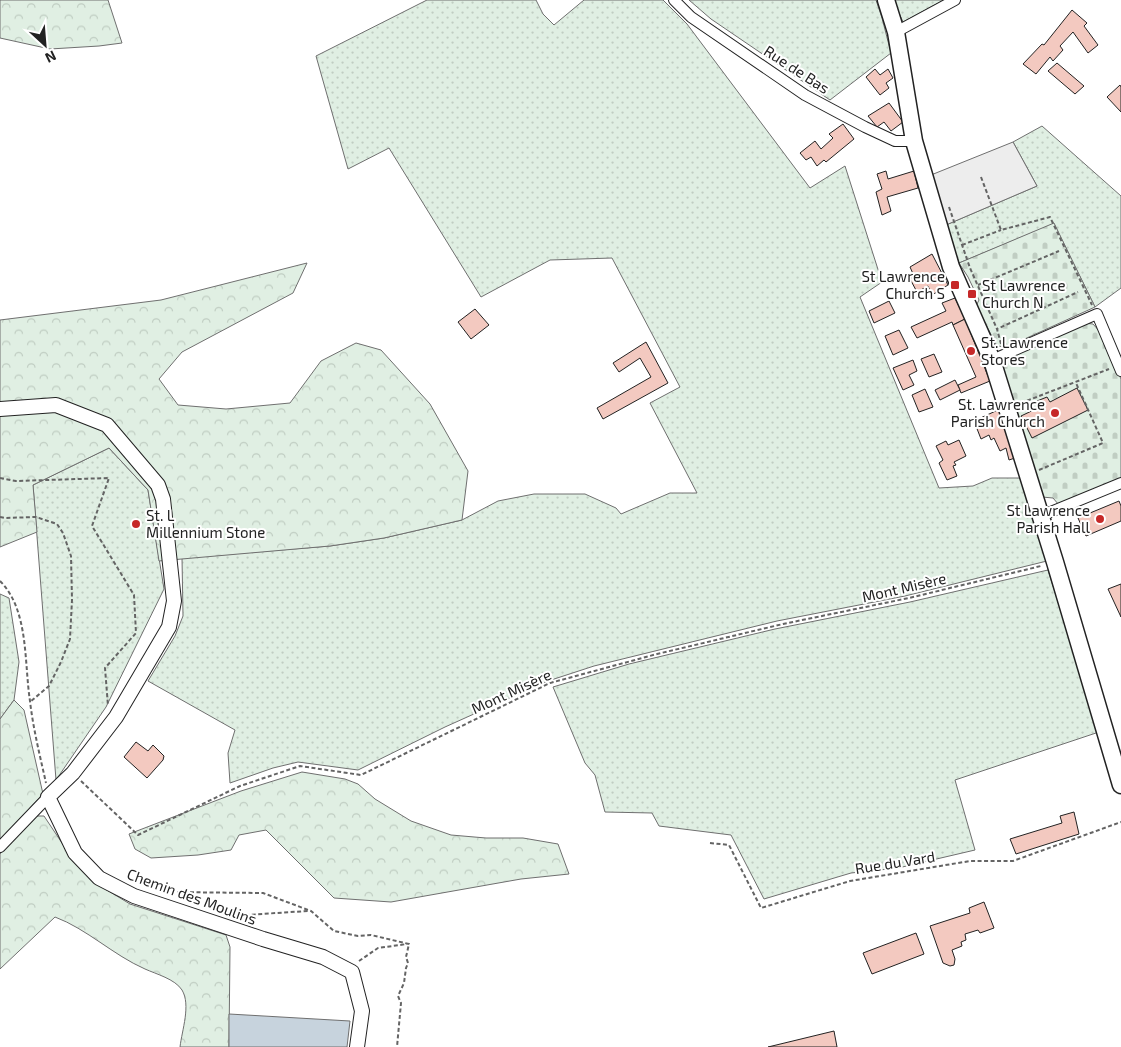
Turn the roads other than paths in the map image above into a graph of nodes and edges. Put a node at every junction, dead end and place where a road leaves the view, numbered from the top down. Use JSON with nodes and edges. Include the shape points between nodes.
{"nodes":[{"id":1,"x":674,"y":0,"type":"edge"},
{"id":2,"x":886,"y":0,"type":"edge"},
{"id":3,"x":955,"y":0,"type":"edge"},
{"id":4,"x":896,"y":32,"type":"junction"},
{"id":5,"x":914,"y":141,"type":"junction"},
{"id":6,"x":997,"y":357,"type":"junction"},
{"id":7,"x":1120,"y":368,"type":"edge"},
{"id":8,"x":0,"y":409,"type":"edge"},
{"id":9,"x":1121,"y":483,"type":"edge"},
{"id":10,"x":1041,"y":516,"type":"junction"},
{"id":11,"x":1121,"y":786,"type":"edge"},
{"id":12,"x":48,"y":797,"type":"junction"},
{"id":13,"x":0,"y":847,"type":"edge"},
{"id":14,"x":357,"y":1047,"type":"edge"}],
"edges":[{"from":1,"to":5,"type":"street","name":"Rue de Bas","via":[[690,17],[805,95],[895,141]]},
{"from":2,"to":4,"type":"main road"},
{"from":3,"to":4,"type":"street"},
{"from":4,"to":5,"type":"main road"},
{"from":5,"to":6,"type":"main road","via":[[951,267]]},
{"from":6,"to":7,"type":"street","via":[[1097,314]]},
{"from":6,"to":10,"type":"main road"},
{"from":8,"to":12,"type":"street","via":[[56,405],[107,425],[158,485],[163,499],[174,601],[169,627],[109,726],[73,773]]},
{"from":9,"to":10,"type":"street"},
{"from":10,"to":11,"type":"main road"},
{"from":12,"to":13,"type":"street"},
{"from":12,"to":14,"type":"street","name":"Chemin des Moulins","via":[[74,853],[99,878],[134,896],[323,957],[352,972],[362,1011]]}]}
